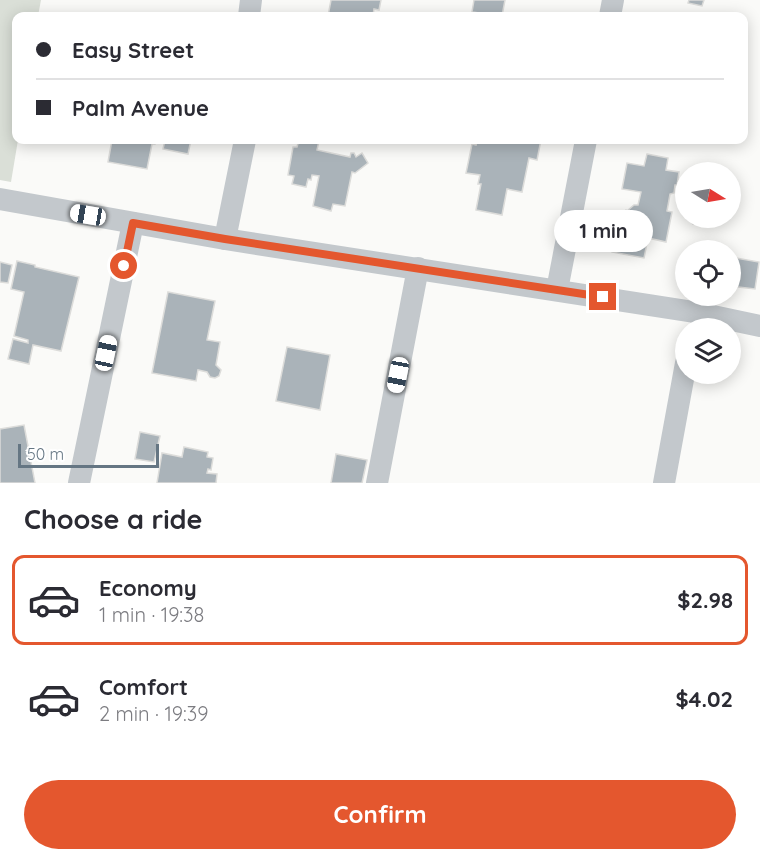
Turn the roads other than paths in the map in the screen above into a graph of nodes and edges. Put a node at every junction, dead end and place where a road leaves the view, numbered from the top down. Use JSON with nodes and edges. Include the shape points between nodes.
{"nodes":[{"id":1,"x":244,"y":144,"type":"edge"},
{"id":2,"x":585,"y":144,"type":"edge"},
{"id":3,"x":0,"y":199,"type":"edge"},
{"id":4,"x":133,"y":223,"type":"junction"},
{"id":5,"x":225,"y":239,"type":"junction"},
{"id":6,"x":418,"y":268,"type":"junction"},
{"id":7,"x":557,"y":290,"type":"junction"},
{"id":8,"x":684,"y":318,"type":"edge"},
{"id":9,"x":741,"y":324,"type":"edge"},
{"id":10,"x":760,"y":326,"type":"edge"},
{"id":11,"x":682,"y":384,"type":"edge"},
{"id":12,"x":79,"y":483,"type":"edge"},
{"id":13,"x":377,"y":483,"type":"edge"},
{"id":14,"x":664,"y":483,"type":"edge"}],
"edges":[{"from":1,"to":5,"type":"street"},
{"from":2,"to":7,"type":"street"},
{"from":3,"to":4,"type":"street"},
{"from":4,"to":5,"type":"street"},
{"from":4,"to":12,"type":"street"},
{"from":5,"to":6,"type":"street"},
{"from":6,"to":7,"type":"street"},
{"from":6,"to":13,"type":"street"},
{"from":7,"to":8,"type":"street"},
{"from":9,"to":10,"type":"street"},
{"from":11,"to":14,"type":"street"}]}
